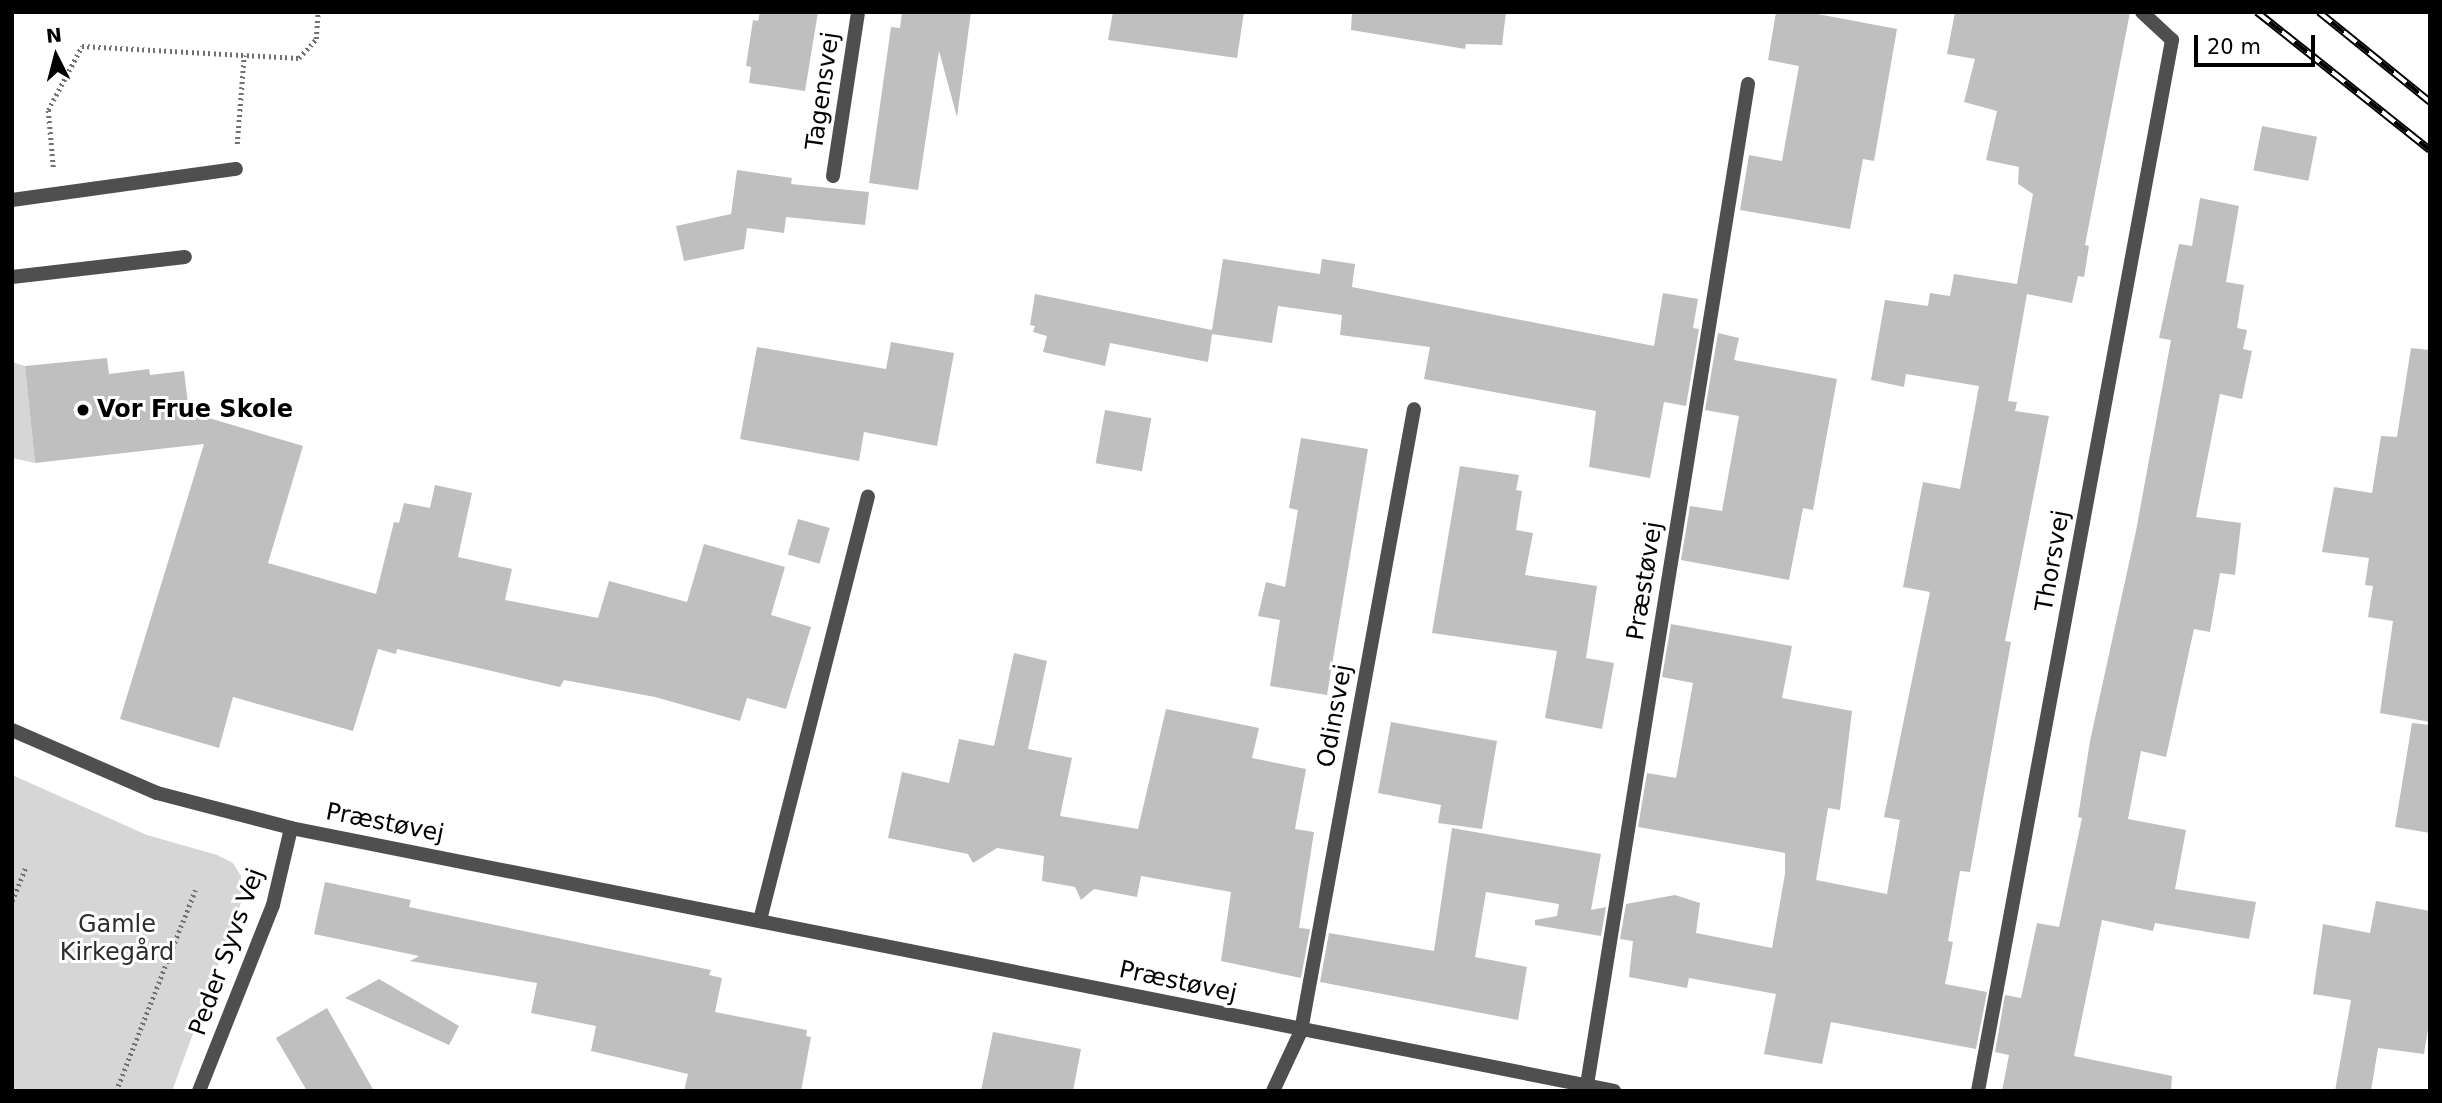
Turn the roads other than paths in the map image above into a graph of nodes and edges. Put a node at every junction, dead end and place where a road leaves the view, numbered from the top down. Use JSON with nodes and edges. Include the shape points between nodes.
{"nodes":[{"id":1,"x":858,"y":12,"type":"edge"},
{"id":2,"x":2142,"y":12,"type":"edge"},
{"id":3,"x":1748,"y":84,"type":"dead end"},
{"id":4,"x":236,"y":169,"type":"road end"},
{"id":5,"x":834,"y":176,"type":"dead end"},
{"id":6,"x":12,"y":200,"type":"edge"},
{"id":7,"x":186,"y":257,"type":"dead end"},
{"id":8,"x":12,"y":276,"type":"edge"},
{"id":9,"x":1414,"y":409,"type":"dead end"},
{"id":10,"x":868,"y":497,"type":"dead end"},
{"id":11,"x":12,"y":730,"type":"edge"},
{"id":12,"x":291,"y":828,"type":"junction"},
{"id":13,"x":760,"y":920,"type":"junction"},
{"id":14,"x":1301,"y":1031,"type":"junction"},
{"id":15,"x":1586,"y":1088,"type":"edge"},
{"id":16,"x":202,"y":1090,"type":"edge"},
{"id":17,"x":1273,"y":1091,"type":"edge"},
{"id":18,"x":1614,"y":1091,"type":"edge"},
{"id":19,"x":1978,"y":1091,"type":"edge"}],
"edges":[{"from":1,"to":5,"type":"street","name":"Tagensvej"},
{"from":2,"to":19,"type":"street","name":"Thorsvej","via":[[2172,40]]},
{"from":3,"to":15,"type":"street","name":"Præstøvej"},
{"from":4,"to":6,"type":"street"},
{"from":7,"to":8,"type":"street"},
{"from":9,"to":14,"type":"street","name":"Odinsvej"},
{"from":10,"to":13,"type":"street"},
{"from":11,"to":12,"type":"street","name":"Præstøvej","via":[[157,793]]},
{"from":12,"to":13,"type":"street","name":"Præstøvej"},
{"from":12,"to":16,"type":"street","name":"Peder Syvs Vej","via":[[273,905]]},
{"from":13,"to":14,"type":"street","name":"Præstøvej"},
{"from":14,"to":15,"type":"street","name":"Præstøvej"},
{"from":14,"to":17,"type":"street","name":"Odinsvej"},
{"from":15,"to":18,"type":"street","name":"Præstøvej"}]}
